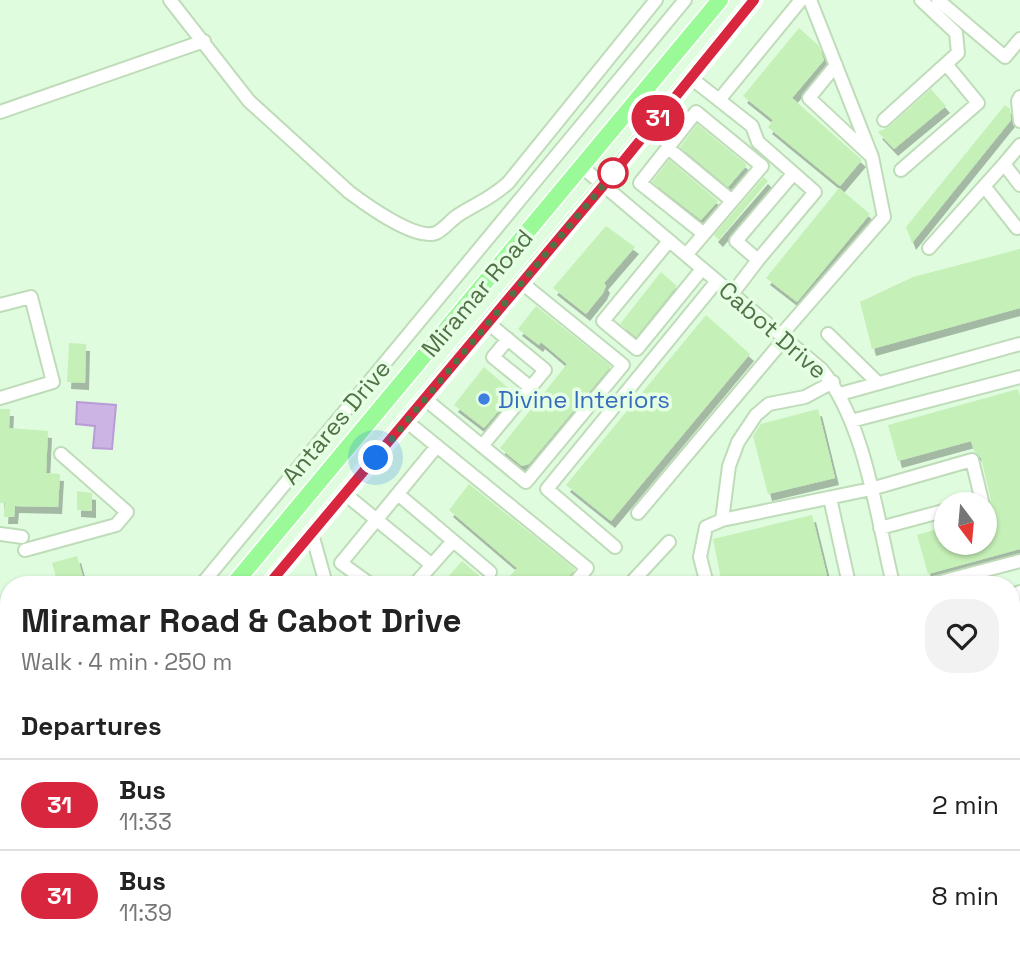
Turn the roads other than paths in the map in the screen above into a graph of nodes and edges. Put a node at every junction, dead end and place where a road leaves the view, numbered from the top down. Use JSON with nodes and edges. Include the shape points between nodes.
{"nodes":[{"id":1,"x":170,"y":0,"type":"edge"},
{"id":2,"x":656,"y":0,"type":"edge"},
{"id":3,"x":685,"y":0,"type":"edge"},
{"id":4,"x":720,"y":0,"type":"edge"},
{"id":5,"x":754,"y":0,"type":"edge"},
{"id":6,"x":801,"y":0,"type":"edge"},
{"id":7,"x":810,"y":0,"type":"edge"},
{"id":8,"x":921,"y":0,"type":"edge"},
{"id":9,"x":938,"y":0,"type":"edge"},
{"id":10,"x":1020,"y":39,"type":"edge"},
{"id":11,"x":204,"y":41,"type":"junction"},
{"id":12,"x":946,"y":64,"type":"junction"},
{"id":13,"x":836,"y":65,"type":"junction"},
{"id":14,"x":691,"y":78,"type":"junction"},
{"id":15,"x":1020,"y":97,"type":"edge"},
{"id":16,"x":719,"y":100,"type":"junction"},
{"id":17,"x":0,"y":112,"type":"edge"},
{"id":18,"x":884,"y":120,"type":"dead end"},
{"id":19,"x":1020,"y":121,"type":"edge"},
{"id":20,"x":1020,"y":145,"type":"edge"},
{"id":21,"x":668,"y":148,"type":"junction"},
{"id":22,"x":872,"y":157,"type":"junction"},
{"id":23,"x":1004,"y":164,"type":"junction"},
{"id":24,"x":582,"y":167,"type":"junction"},
{"id":25,"x":901,"y":170,"type":"dead end"},
{"id":26,"x":793,"y":174,"type":"junction"},
{"id":27,"x":1020,"y":184,"type":"edge"},
{"id":28,"x":603,"y":186,"type":"junction"},
{"id":29,"x":984,"y":186,"type":"junction"},
{"id":30,"x":732,"y":201,"type":"junction"},
{"id":31,"x":1017,"y":228,"type":"dead end"},
{"id":32,"x":704,"y":234,"type":"junction"},
{"id":33,"x":669,"y":240,"type":"junction"},
{"id":34,"x":929,"y":248,"type":"dead end"},
{"id":35,"x":686,"y":255,"type":"junction"},
{"id":36,"x":758,"y":260,"type":"junction"},
{"id":37,"x":702,"y":269,"type":"junction"},
{"id":38,"x":717,"y":281,"type":"junction"},
{"id":39,"x":522,"y":283,"type":"junction"},
{"id":40,"x":732,"y":293,"type":"junction"},
{"id":41,"x":0,"y":305,"type":"edge"},
{"id":42,"x":488,"y":323,"type":"junction"},
{"id":43,"x":828,"y":334,"type":"dead end"},
{"id":44,"x":783,"y":337,"type":"junction"},
{"id":45,"x":508,"y":339,"type":"junction"},
{"id":46,"x":1020,"y":344,"type":"edge"},
{"id":47,"x":636,"y":349,"type":"junction"},
{"id":48,"x":623,"y":365,"type":"junction"},
{"id":49,"x":1020,"y":376,"type":"edge"},
{"id":50,"x":832,"y":382,"type":"junction"},
{"id":51,"x":878,"y":383,"type":"junction"},
{"id":52,"x":531,"y":388,"type":"junction"},
{"id":53,"x":840,"y":394,"type":"junction"},
{"id":54,"x":0,"y":398,"type":"edge"},
{"id":55,"x":425,"y":399,"type":"junction"},
{"id":56,"x":406,"y":421,"type":"junction"},
{"id":57,"x":851,"y":421,"type":"junction"},
{"id":58,"x":437,"y":446,"type":"junction"},
{"id":59,"x":482,"y":446,"type":"junction"},
{"id":60,"x":61,"y":454,"type":"dead end"},
{"id":61,"x":871,"y":489,"type":"junction"},
{"id":62,"x":980,"y":492,"type":"edge"},
{"id":63,"x":345,"y":494,"type":"junction"},
{"id":64,"x":398,"y":495,"type":"junction"},
{"id":65,"x":830,"y":498,"type":"junction"},
{"id":66,"x":638,"y":513,"type":"dead end"},
{"id":67,"x":934,"y":513,"type":"edge"},
{"id":68,"x":377,"y":520,"type":"junction"},
{"id":69,"x":722,"y":520,"type":"junction"},
{"id":70,"x":880,"y":528,"type":"junction"},
{"id":71,"x":0,"y":534,"type":"edge"},
{"id":72,"x":312,"y":534,"type":"junction"},
{"id":73,"x":453,"y":541,"type":"junction"},
{"id":74,"x":669,"y":542,"type":"dead end"},
{"id":75,"x":615,"y":547,"type":"dead end"},
{"id":76,"x":1020,"y":561,"type":"edge"},
{"id":77,"x":432,"y":565,"type":"junction"},
{"id":78,"x":490,"y":572,"type":"dead end"},
{"id":79,"x":209,"y":576,"type":"edge"},
{"id":80,"x":241,"y":576,"type":"edge"},
{"id":81,"x":277,"y":576,"type":"edge"},
{"id":82,"x":324,"y":576,"type":"edge"},
{"id":83,"x":359,"y":576,"type":"edge"},
{"id":84,"x":422,"y":576,"type":"edge"},
{"id":85,"x":580,"y":576,"type":"edge"},
{"id":86,"x":637,"y":576,"type":"edge"},
{"id":87,"x":705,"y":576,"type":"edge"},
{"id":88,"x":847,"y":576,"type":"edge"},
{"id":89,"x":891,"y":576,"type":"edge"},
{"id":90,"x":963,"y":576,"type":"edge"}],
"edges":[{"from":1,"to":11,"type":"street"},
{"from":2,"to":11,"type":"street","via":[[508,183],[428,235],[349,192],[249,101]]},
{"from":3,"to":79,"type":"street","name":"Antares Drive"},
{"from":4,"to":24,"type":"main road","name":"Miramar Road"},
{"from":5,"to":14,"type":"main road","name":"Miramar Road"},
{"from":6,"to":16,"type":"street"},
{"from":7,"to":13,"type":"street"},
{"from":8,"to":12,"type":"street","via":[[956,33],[958,53]]},
{"from":9,"to":10,"type":"street","via":[[1004,57]]},
{"from":11,"to":17,"type":"street"},
{"from":12,"to":18,"type":"street"},
{"from":12,"to":25,"type":"street","via":[[978,103]]},
{"from":13,"to":22,"type":"street"},
{"from":13,"to":22,"type":"street","via":[[809,98]]},
{"from":14,"to":16,"type":"street"},
{"from":14,"to":28,"type":"main road","name":"Miramar Road"},
{"from":15,"to":19,"type":"street"},
{"from":16,"to":26,"type":"street","via":[[752,126],[758,142]]},
{"from":20,"to":23,"type":"street"},
{"from":21,"to":30,"type":"street"},
{"from":21,"to":30,"type":"street","via":[[696,112],[762,166]]},
{"from":21,"to":32,"type":"street","via":[[640,183]]},
{"from":22,"to":44,"type":"street","via":[[884,217]]},
{"from":23,"to":27,"type":"street"},
{"from":23,"to":29,"type":"street"},
{"from":24,"to":28,"type":"street","name":"Cabot Drive"},
{"from":24,"to":80,"type":"main road","name":"Miramar Road"},
{"from":26,"to":36,"type":"street","via":[[736,241]]},
{"from":26,"to":36,"type":"street","via":[[816,192]]},
{"from":28,"to":33,"type":"street","name":"Cabot Drive"},
{"from":28,"to":39,"type":"main road","name":"Miramar Road"},
{"from":29,"to":31,"type":"street"},
{"from":29,"to":34,"type":"street"},
{"from":30,"to":32,"type":"street"},
{"from":32,"to":35,"type":"street"},
{"from":33,"to":35,"type":"street","name":"Cabot Drive"},
{"from":33,"to":47,"type":"street","via":[[603,321]]},
{"from":35,"to":37,"type":"street","name":"Cabot Drive"},
{"from":36,"to":40,"type":"street"},
{"from":37,"to":38,"type":"street","name":"Cabot Drive"},
{"from":37,"to":47,"type":"street"},
{"from":38,"to":40,"type":"street","name":"Cabot Drive"},
{"from":38,"to":75,"type":"street","via":[[547,489]]},
{"from":39,"to":42,"type":"main road","name":"Miramar Road"},
{"from":39,"to":48,"type":"street"},
{"from":40,"to":44,"type":"street","name":"Cabot Drive"},
{"from":41,"to":54,"type":"street","via":[[31,296],[53,382]]},
{"from":42,"to":45,"type":"street"},
{"from":42,"to":55,"type":"main road","name":"Miramar Road"},
{"from":43,"to":51,"type":"street"},
{"from":44,"to":50,"type":"street","name":"Cabot Drive"},
{"from":44,"to":66,"type":"street"},
{"from":45,"to":52,"type":"street","via":[[545,370]]},
{"from":45,"to":52,"type":"street","via":[[493,357]]},
{"from":46,"to":51,"type":"street"},
{"from":47,"to":48,"type":"street"},
{"from":48,"to":59,"type":"street","via":[[526,482]]},
{"from":49,"to":57,"type":"street"},
{"from":50,"to":53,"type":"street","name":"Cabot Drive"},
{"from":50,"to":69,"type":"street","via":[[805,397],[769,404],[756,415],[737,442],[729,466]]},
{"from":51,"to":53,"type":"street"},
{"from":52,"to":59,"type":"street"},
{"from":53,"to":57,"type":"street","name":"Cabot Drive"},
{"from":55,"to":56,"type":"main road","name":"Miramar Road"},
{"from":55,"to":59,"type":"street"},
{"from":56,"to":58,"type":"street"},
{"from":56,"to":63,"type":"main road","name":"Miramar Road"},
{"from":57,"to":61,"type":"street","name":"Cabot Drive"},
{"from":58,"to":64,"type":"street"},
{"from":58,"to":85,"type":"street","via":[[587,568]]},
{"from":60,"to":71,"type":"street","via":[[127,512],[116,525],[82,536],[23,543]]},
{"from":61,"to":62,"type":"street","via":[[972,460]]},
{"from":61,"to":65,"type":"street"},
{"from":61,"to":70,"type":"street","name":"Cabot Drive"},
{"from":63,"to":68,"type":"street"},
{"from":63,"to":72,"type":"main road","name":"Miramar Road"},
{"from":64,"to":68,"type":"street"},
{"from":64,"to":73,"type":"street"},
{"from":65,"to":69,"type":"street"},
{"from":65,"to":88,"type":"street"},
{"from":67,"to":70,"type":"street"},
{"from":68,"to":77,"type":"street"},
{"from":68,"to":83,"type":"street","via":[[341,563]]},
{"from":69,"to":87,"type":"street","via":[[706,527],[700,557]]},
{"from":70,"to":89,"type":"street","name":"Cabot Drive"},
{"from":72,"to":81,"type":"main road","name":"Miramar Road"},
{"from":72,"to":82,"type":"street"},
{"from":73,"to":77,"type":"street"},
{"from":73,"to":78,"type":"street"},
{"from":74,"to":86,"type":"street"},
{"from":76,"to":90,"type":"street"},
{"from":77,"to":84,"type":"street"}]}
